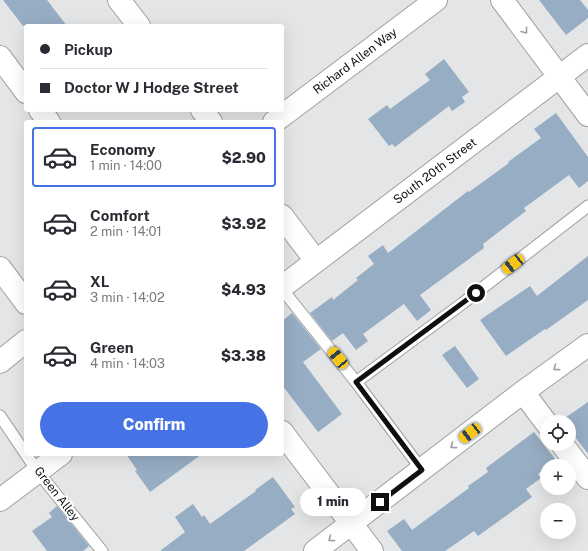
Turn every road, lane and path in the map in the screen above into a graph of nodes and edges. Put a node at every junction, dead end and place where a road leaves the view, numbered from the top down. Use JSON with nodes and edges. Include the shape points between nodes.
{"nodes":[{"id":1,"x":119,"y":0,"type":"edge"},
{"id":2,"x":436,"y":0,"type":"edge"},
{"id":3,"x":502,"y":0,"type":"edge"},
{"id":4,"x":137,"y":24,"type":"edge"},
{"id":5,"x":588,"y":55,"type":"edge"},
{"id":6,"x":0,"y":58,"type":"edge"},
{"id":7,"x":559,"y":77,"type":"junction"},
{"id":8,"x":24,"y":89,"type":"edge"},
{"id":9,"x":588,"y":115,"type":"edge"},
{"id":10,"x":277,"y":120,"type":"edge"},
{"id":11,"x":588,"y":206,"type":"edge"},
{"id":12,"x":284,"y":219,"type":"edge"},
{"id":13,"x":316,"y":261,"type":"junction"},
{"id":14,"x":0,"y":268,"type":"edge"},
{"id":15,"x":284,"y":286,"type":"edge"},
{"id":16,"x":284,"y":291,"type":"edge"},
{"id":17,"x":24,"y":300,"type":"edge"},
{"id":18,"x":24,"y":343,"type":"edge"},
{"id":19,"x":588,"y":345,"type":"edge"},
{"id":20,"x":0,"y":362,"type":"edge"},
{"id":21,"x":356,"y":382,"type":"junction"},
{"id":22,"x":523,"y":392,"type":"junction"},
{"id":23,"x":540,"y":415,"type":"edge"},
{"id":24,"x":0,"y":416,"type":"edge"},
{"id":25,"x":284,"y":435,"type":"edge"},
{"id":26,"x":24,"y":451,"type":"edge"},
{"id":27,"x":567,"y":451,"type":"edge"},
{"id":28,"x":27,"y":456,"type":"edge"},
{"id":29,"x":58,"y":456,"type":"edge"},
{"id":30,"x":422,"y":470,"type":"junction"},
{"id":31,"x":38,"y":472,"type":"junction"},
{"id":32,"x":588,"y":478,"type":"edge"},
{"id":33,"x":0,"y":500,"type":"edge"},
{"id":34,"x":351,"y":524,"type":"junction"},
{"id":35,"x":102,"y":551,"type":"edge"},
{"id":36,"x":315,"y":551,"type":"edge"},
{"id":37,"x":372,"y":551,"type":"edge"}],
"edges":[{"from":1,"to":4,"type":"street"},
{"from":2,"to":10,"type":"street","name":"Richard Allen Way"},
{"from":3,"to":7,"type":"street","one_way":true},
{"from":5,"to":7,"type":"street","name":"South 20th Street"},
{"from":6,"to":8,"type":"street"},
{"from":7,"to":9,"type":"street"},
{"from":7,"to":13,"type":"street","name":"South 20th Street"},
{"from":11,"to":21,"type":"lane"},
{"from":12,"to":13,"type":"street"},
{"from":13,"to":15,"type":"street","name":"South 20th Street"},
{"from":14,"to":17,"type":"street"},
{"from":16,"to":21,"type":"lane"},
{"from":18,"to":20,"type":"street"},
{"from":19,"to":22,"type":"street","one_way":true},
{"from":21,"to":30,"type":"lane"},
{"from":22,"to":23,"type":"street"},
{"from":22,"to":30,"type":"street","one_way":true},
{"from":24,"to":26,"type":"lane","name":"Green Alley"},
{"from":25,"to":34,"type":"street"},
{"from":27,"to":32,"type":"street"},
{"from":28,"to":31,"type":"lane","name":"Green Alley"},
{"from":29,"to":31,"type":"street"},
{"from":30,"to":34,"type":"street"},
{"from":31,"to":33,"type":"street"},
{"from":31,"to":35,"type":"lane","name":"Green Alley"},
{"from":34,"to":36,"type":"street","one_way":true},
{"from":34,"to":37,"type":"street"}]}
